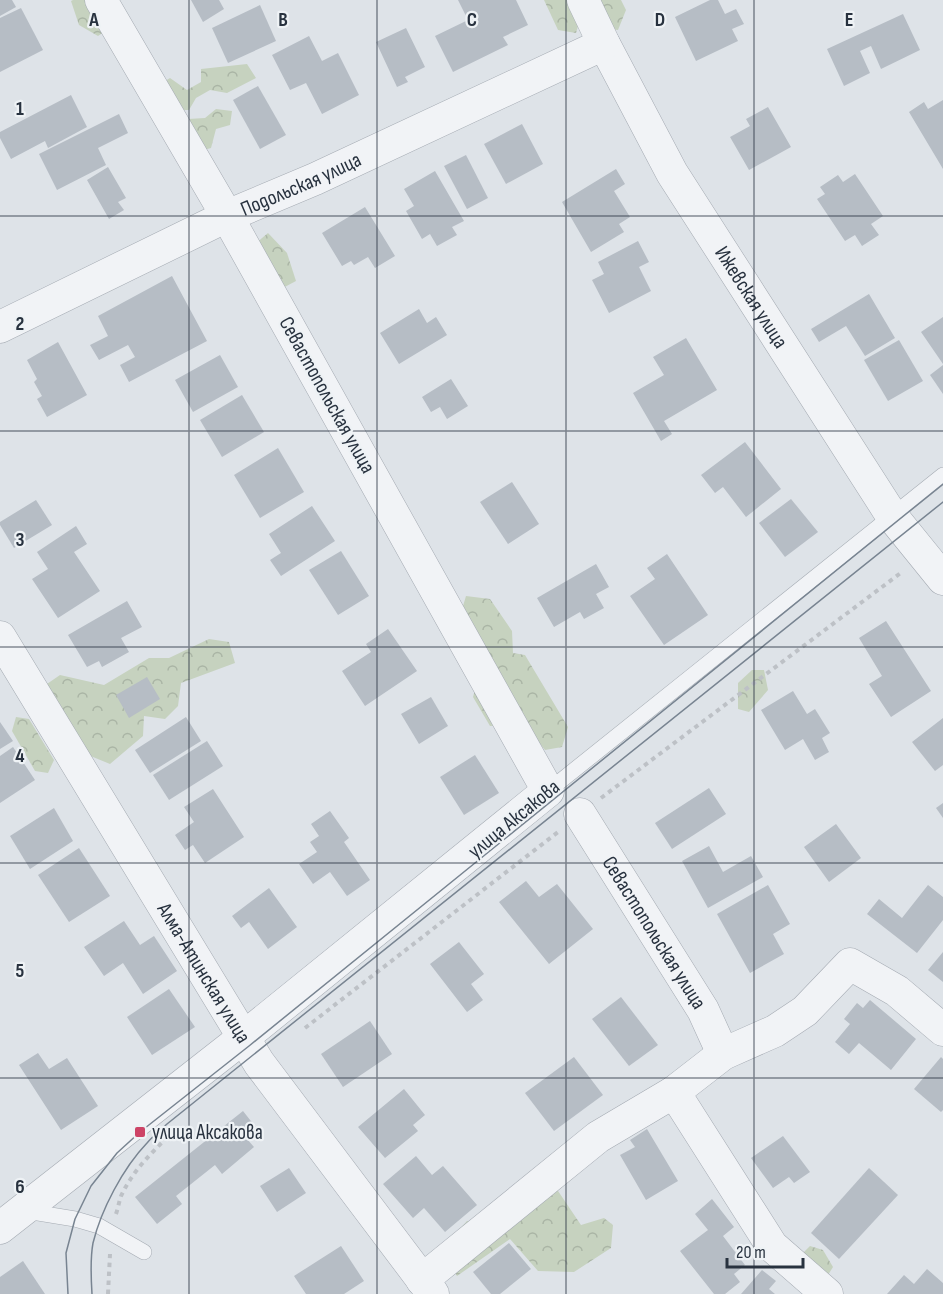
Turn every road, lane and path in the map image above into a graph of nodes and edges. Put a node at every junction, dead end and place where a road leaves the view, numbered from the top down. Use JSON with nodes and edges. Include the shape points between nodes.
{"nodes":[{"id":1,"x":101,"y":0,"type":"edge"},
{"id":2,"x":583,"y":0,"type":"edge"},
{"id":3,"x":604,"y":44,"type":"junction"},
{"id":4,"x":227,"y":216,"type":"junction"},
{"id":5,"x":0,"y":327,"type":"edge"},
{"id":6,"x":943,"y":475,"type":"edge"},
{"id":7,"x":892,"y":516,"type":"junction"},
{"id":8,"x":933,"y":567,"type":"edge"},
{"id":9,"x":0,"y":636,"type":"edge"},
{"id":10,"x":548,"y":791,"type":"junction"},
{"id":11,"x":579,"y":814,"type":"junction"},
{"id":12,"x":943,"y":1030,"type":"edge"},
{"id":13,"x":297,"y":1034,"type":"dead end"},
{"id":14,"x":244,"y":1037,"type":"junction"},
{"id":15,"x":723,"y":1054,"type":"junction"},
{"id":16,"x":674,"y":1092,"type":"junction"},
{"id":17,"x":177,"y":1128,"type":"dead end"},
{"id":18,"x":11,"y":1219,"type":"edge"},
{"id":19,"x":111,"y":1232,"type":"junction"},
{"id":20,"x":144,"y":1252,"type":"dead end"},
{"id":21,"x":428,"y":1287,"type":"edge"},
{"id":22,"x":108,"y":1294,"type":"edge"},
{"id":23,"x":827,"y":1294,"type":"edge"}],
"edges":[{"from":1,"to":4,"type":"street","name":"Севастопольская улица"},
{"from":2,"to":3,"type":"street","name":"Ижевская улица"},
{"from":3,"to":4,"type":"street","name":"Подольская улица"},
{"from":3,"to":7,"type":"street","name":"Ижевская улица","via":[[672,173]]},
{"from":4,"to":5,"type":"street","name":"Подольская улица"},
{"from":4,"to":10,"type":"street","name":"Севастопольская улица"},
{"from":6,"to":7,"type":"lane","name":"улица Аксакова"},
{"from":7,"to":8,"type":"street","name":"Ижевская улица"},
{"from":7,"to":10,"type":"lane","name":"улица Аксакова"},
{"from":8,"to":11,"type":"path","name":"улица Аксакова"},
{"from":9,"to":14,"type":"street","name":"Алма-Атинская улица"},
{"from":10,"to":14,"type":"street","name":"улица Аксакова"},
{"from":11,"to":13,"type":"path","name":"улица Аксакова"},
{"from":11,"to":15,"type":"street","name":"Севастопольская улица","via":[[703,1010]]},
{"from":12,"to":15,"type":"street","via":[[897,991],[850,964],[805,1011],[775,1031]]},
{"from":14,"to":18,"type":"street","name":"улица Аксакова"},
{"from":14,"to":21,"type":"street","name":"Алма-Атинская улица","via":[[259,1063]]},
{"from":15,"to":16,"type":"street"},
{"from":16,"to":21,"type":"street","via":[[598,1137]]},
{"from":16,"to":23,"type":"street","via":[[772,1246]]},
{"from":17,"to":19,"type":"path","via":[[138,1169],[121,1197]]},
{"from":18,"to":19,"type":"lane","via":[[75,1219]]},
{"from":19,"to":20,"type":"lane"},
{"from":19,"to":22,"type":"path"}]}
